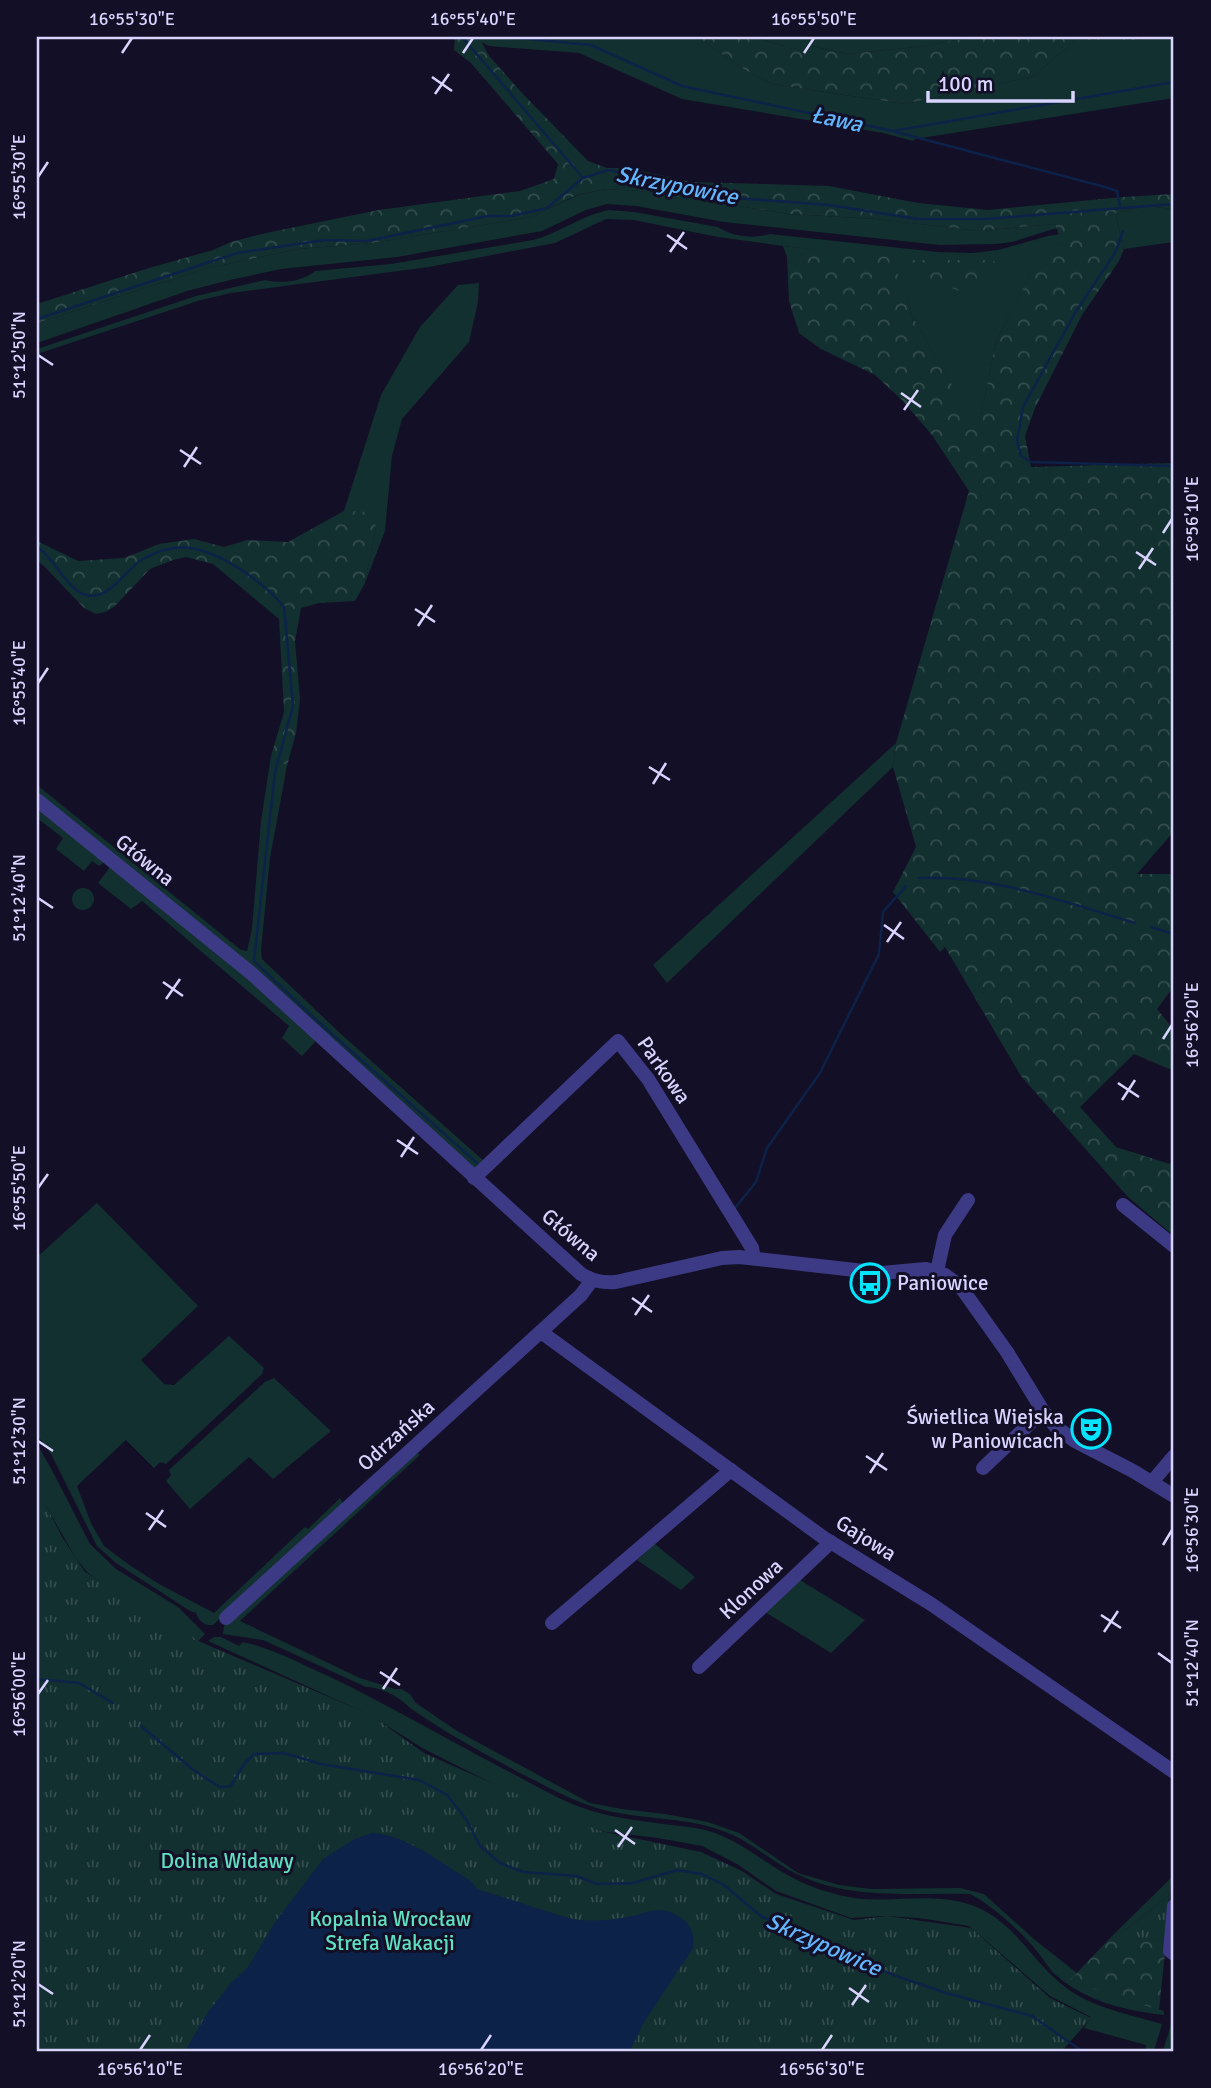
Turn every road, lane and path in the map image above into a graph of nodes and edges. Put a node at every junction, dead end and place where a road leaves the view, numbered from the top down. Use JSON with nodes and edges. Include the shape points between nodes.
{"nodes":[{"id":1,"x":37,"y":800,"type":"edge"},
{"id":2,"x":474,"y":1178,"type":"junction"},
{"id":3,"x":968,"y":1200,"type":"dead end"},
{"id":4,"x":1123,"y":1205,"type":"dead end"},
{"id":5,"x":1174,"y":1246,"type":"edge"},
{"id":6,"x":754,"y":1258,"type":"junction"},
{"id":7,"x":937,"y":1271,"type":"junction"},
{"id":8,"x":592,"y":1280,"type":"junction"},
{"id":9,"x":541,"y":1332,"type":"junction"},
{"id":10,"x":1043,"y":1411,"type":"junction"},
{"id":11,"x":1174,"y":1456,"type":"edge"},
{"id":12,"x":983,"y":1468,"type":"dead end"},
{"id":13,"x":731,"y":1470,"type":"junction"},
{"id":14,"x":1152,"y":1482,"type":"junction"},
{"id":15,"x":1174,"y":1496,"type":"edge"},
{"id":16,"x":831,"y":1542,"type":"junction"},
{"id":17,"x":226,"y":1618,"type":"dead end"},
{"id":18,"x":552,"y":1623,"type":"dead end"},
{"id":19,"x":699,"y":1667,"type":"dead end"},
{"id":20,"x":1174,"y":1772,"type":"edge"},
{"id":21,"x":1174,"y":1906,"type":"edge"},
{"id":22,"x":1172,"y":1953,"type":"edge"}],
"edges":[{"from":1,"to":2,"type":"street","name":"Główna","via":[[251,973]]},
{"from":2,"to":6,"type":"street","name":"Parkowa","via":[[618,1041],[648,1079]]},
{"from":2,"to":8,"type":"street","name":"Główna"},
{"from":3,"to":7,"type":"street","via":[[945,1235]]},
{"from":4,"to":5,"type":"street"},
{"from":6,"to":7,"type":"street","name":"Główna","via":[[882,1273]]},
{"from":6,"to":8,"type":"street","name":"Główna","via":[[722,1258],[616,1282]]},
{"from":7,"to":10,"type":"street","via":[[960,1286]]},
{"from":8,"to":9,"type":"street","name":"Odrzańska"},
{"from":9,"to":13,"type":"street","name":"Gajowa"},
{"from":9,"to":17,"type":"street","name":"Odrzańska"},
{"from":10,"to":12,"type":"street"},
{"from":10,"to":14,"type":"street","via":[[1064,1434]]},
{"from":11,"to":14,"type":"street"},
{"from":13,"to":16,"type":"street","name":"Gajowa"},
{"from":13,"to":18,"type":"street"},
{"from":14,"to":15,"type":"street"},
{"from":16,"to":19,"type":"street","name":"Klonowa"},
{"from":16,"to":20,"type":"street","name":"Gajowa","via":[[931,1604]]},
{"from":21,"to":22,"type":"street"}]}
